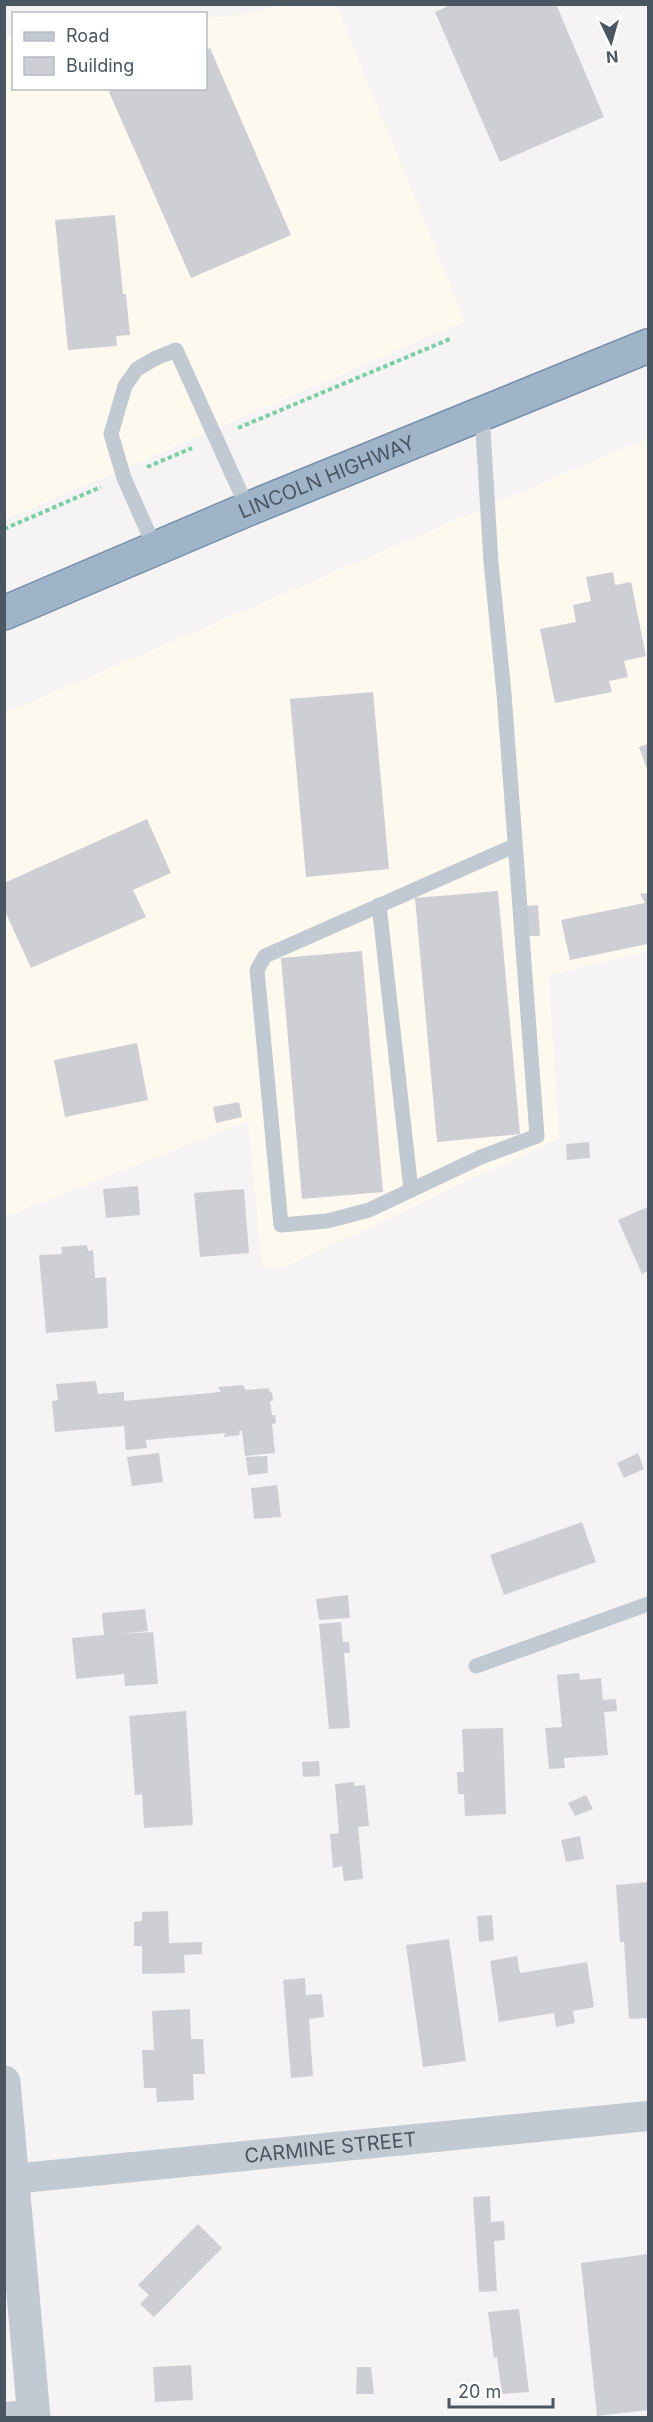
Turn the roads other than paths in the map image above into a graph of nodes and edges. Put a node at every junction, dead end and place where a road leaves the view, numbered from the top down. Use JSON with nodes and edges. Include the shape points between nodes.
{"nodes":[{"id":1,"x":648,"y":346,"type":"edge"},
{"id":2,"x":482,"y":414,"type":"junction"},
{"id":3,"x":248,"y":509,"type":"junction"},
{"id":4,"x":155,"y":548,"type":"junction"},
{"id":5,"x":4,"y":613,"type":"edge"},
{"id":6,"x":514,"y":846,"type":"junction"},
{"id":7,"x":379,"y":905,"type":"junction"},
{"id":8,"x":411,"y":1190,"type":"junction"},
{"id":9,"x":648,"y":1604,"type":"edge"},
{"id":10,"x":476,"y":1666,"type":"dead end"},
{"id":11,"x":4,"y":2082,"type":"edge"},
{"id":12,"x":648,"y":2116,"type":"edge"},
{"id":13,"x":12,"y":2179,"type":"junction"},
{"id":14,"x":24,"y":2417,"type":"edge"}],
"edges":[{"from":1,"to":2,"type":"highway","name":"LINCOLN HIGHWAY"},
{"from":2,"to":3,"type":"highway","name":"LINCOLN HIGHWAY"},
{"from":2,"to":6,"type":"lane"},
{"from":3,"to":4,"type":"highway","name":"LINCOLN HIGHWAY"},
{"from":3,"to":4,"type":"lane","via":[[176,350],[156,358],[137,369],[125,386],[111,434],[124,478]]},
{"from":4,"to":5,"type":"highway","name":"LINCOLN HIGHWAY"},
{"from":6,"to":7,"type":"lane"},
{"from":6,"to":8,"type":"lane","via":[[537,1136]]},
{"from":7,"to":8,"type":"lane"},
{"from":7,"to":8,"type":"lane","via":[[265,956],[257,970],[281,1225],[327,1221],[369,1210]]},
{"from":9,"to":10,"type":"lane"},
{"from":11,"to":13,"type":"street"},
{"from":12,"to":13,"type":"street","name":"CARMINE STREET"},
{"from":13,"to":14,"type":"street"}]}
